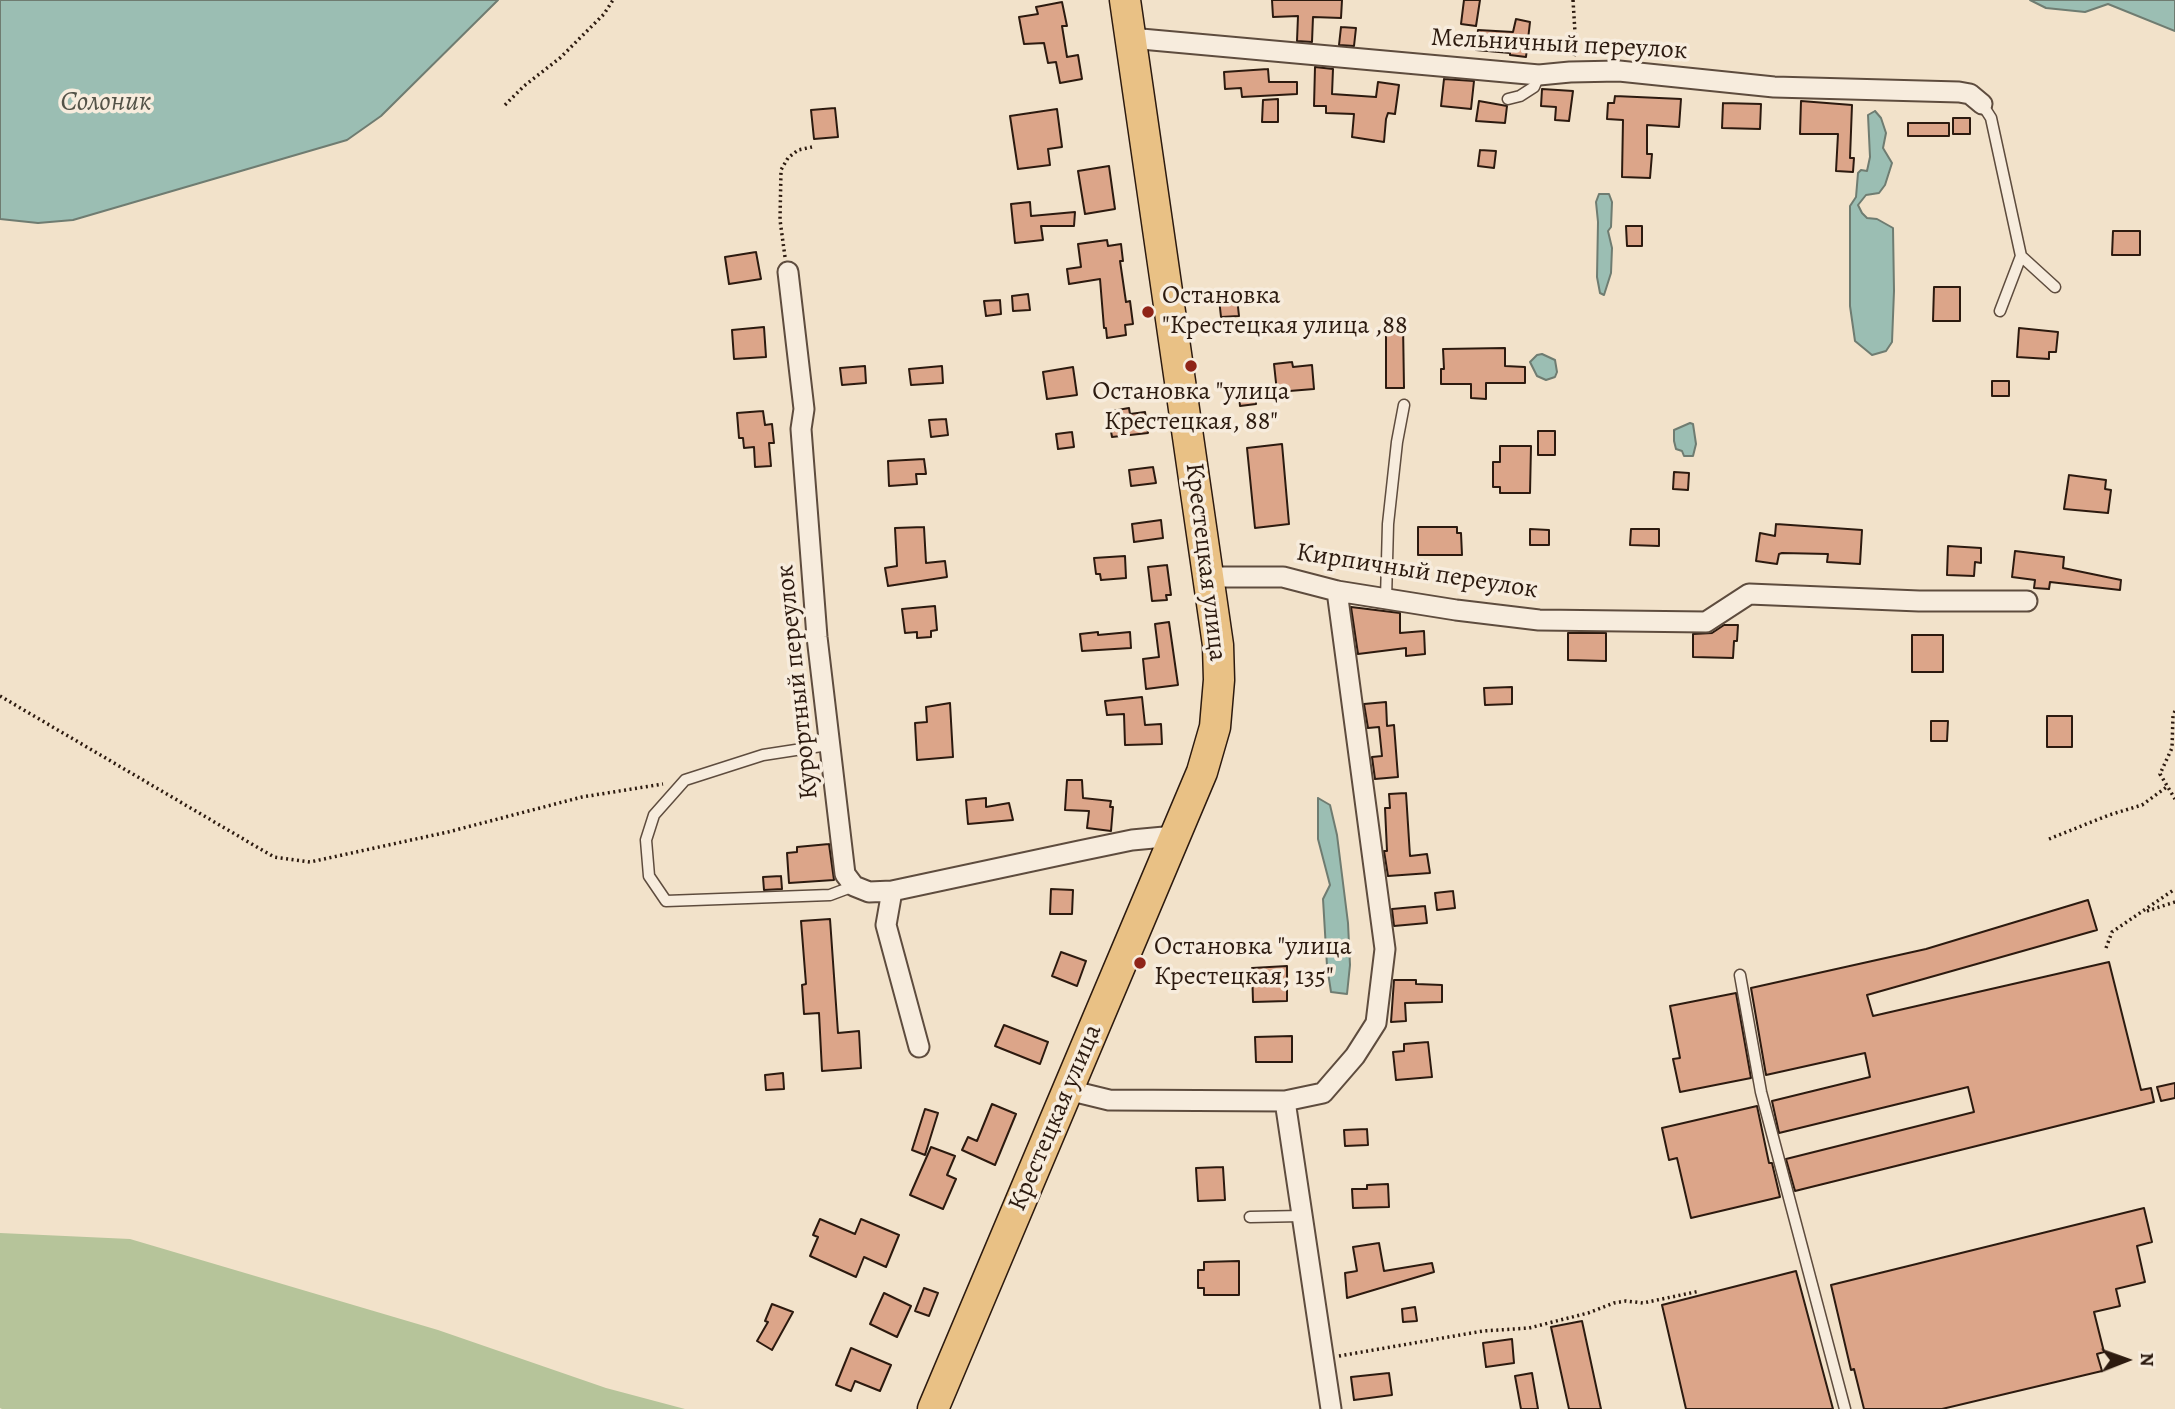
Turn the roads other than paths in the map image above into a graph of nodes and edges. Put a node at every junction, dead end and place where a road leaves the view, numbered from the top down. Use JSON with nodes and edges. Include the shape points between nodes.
{"nodes":[{"id":1,"x":1125,"y":0,"type":"edge"},
{"id":2,"x":1130,"y":38,"type":"junction"},
{"id":3,"x":1539,"y":75,"type":"junction"},
{"id":4,"x":1508,"y":99,"type":"dead end"},
{"id":5,"x":1982,"y":104,"type":"joint"},
{"id":6,"x":2021,"y":256,"type":"junction"},
{"id":7,"x":788,"y":272,"type":"road end"},
{"id":8,"x":2055,"y":287,"type":"dead end"},
{"id":9,"x":2000,"y":312,"type":"dead end"},
{"id":10,"x":1404,"y":405,"type":"dead end"},
{"id":11,"x":1210,"y":577,"type":"junction"},
{"id":12,"x":1337,"y":591,"type":"junction"},
{"id":13,"x":1387,"y":599,"type":"junction"},
{"id":14,"x":2027,"y":601,"type":"dead end"},
{"id":15,"x":828,"y":745,"type":"junction"},
{"id":16,"x":1175,"y":836,"type":"junction"},
{"id":17,"x":854,"y":886,"type":"junction"},
{"id":18,"x":892,"y":891,"type":"junction"},
{"id":19,"x":1740,"y":975,"type":"dead end"},
{"id":20,"x":919,"y":1046,"type":"dead end"},
{"id":21,"x":1068,"y":1090,"type":"junction"},
{"id":22,"x":1285,"y":1101,"type":"junction"},
{"id":23,"x":1302,"y":1216,"type":"junction"},
{"id":24,"x":1250,"y":1217,"type":"dead end"},
{"id":25,"x":933,"y":1409,"type":"edge"},
{"id":26,"x":1331,"y":1409,"type":"edge"},
{"id":27,"x":1845,"y":1409,"type":"edge"}],
"edges":[{"from":1,"to":2,"type":"main road","name":"Крестецкая улица"},
{"from":2,"to":3,"type":"street","name":"Мельничный переулок"},
{"from":2,"to":11,"type":"main road","name":"Крестецкая улица"},
{"from":3,"to":4,"type":"lane","via":[[1534,87]]},
{"from":3,"to":5,"type":"street","name":"Мельничный переулок","via":[[1619,71],[1774,87],[1959,92]]},
{"from":5,"to":6,"type":"lane","via":[[1991,118]]},
{"from":6,"to":8,"type":"lane"},
{"from":6,"to":9,"type":"lane"},
{"from":7,"to":15,"type":"street","name":"Курортный переулок","via":[[804,409],[801,429]]},
{"from":10,"to":13,"type":"lane","via":[[1388,524]]},
{"from":11,"to":12,"type":"street","name":"Кирпичный переулок","via":[[1283,577]]},
{"from":11,"to":16,"type":"main road","name":"Крестецкая улица","via":[[1219,645],[1214,727],[1202,772]]},
{"from":12,"to":13,"type":"street","name":"Кирпичный переулок"},
{"from":12,"to":22,"type":"street","via":[[1385,949],[1376,1023],[1355,1056],[1323,1093]]},
{"from":13,"to":14,"type":"street","name":"Кирпичный переулок","via":[[1539,620],[1706,622],[1749,594]]},
{"from":15,"to":17,"type":"street","name":"Курортный переулок","via":[[845,874]]},
{"from":15,"to":17,"type":"lane","via":[[763,755],[685,780],[654,815],[646,840],[649,876],[666,901],[830,895]]},
{"from":16,"to":18,"type":"street","via":[[1092,848]]},
{"from":16,"to":21,"type":"main road","name":"Крестецкая улица"},
{"from":17,"to":18,"type":"street","via":[[869,892]]},
{"from":18,"to":20,"type":"street","via":[[886,925]]},
{"from":19,"to":27,"type":"lane","via":[[1761,1092]]},
{"from":21,"to":22,"type":"street","via":[[1109,1100]]},
{"from":21,"to":25,"type":"main road","name":"Крестецкая улица"},
{"from":22,"to":23,"type":"street"},
{"from":23,"to":24,"type":"lane"},
{"from":23,"to":26,"type":"street"}]}
